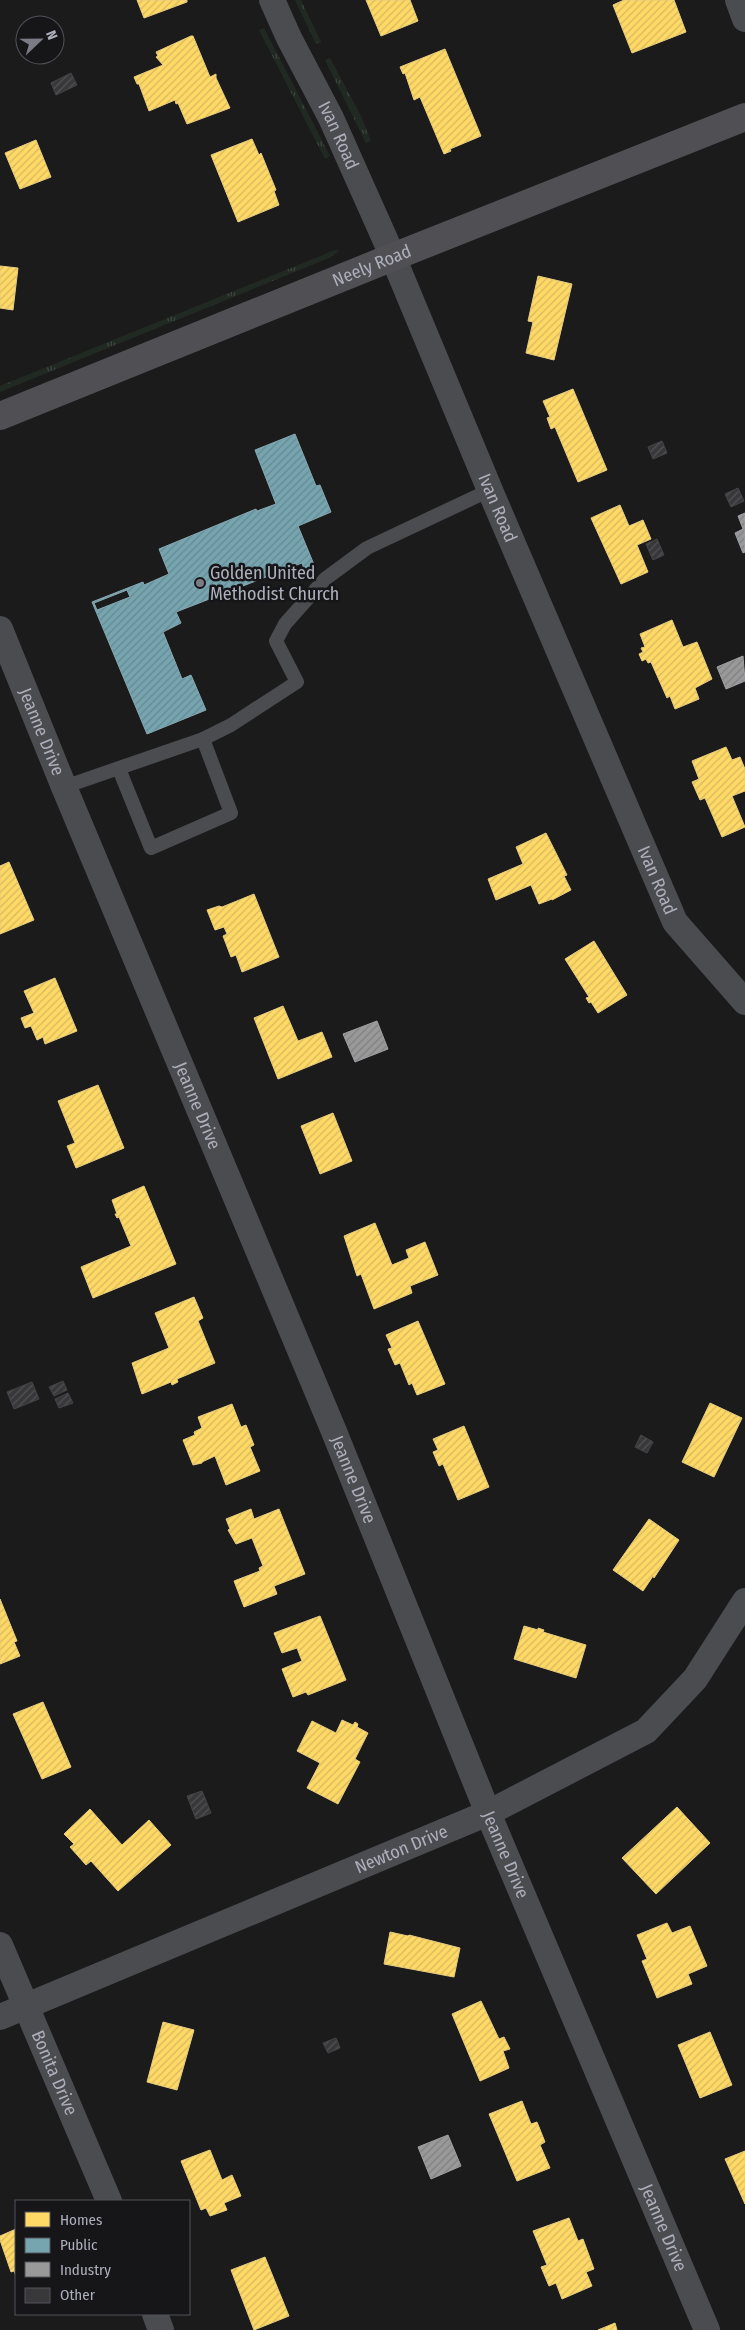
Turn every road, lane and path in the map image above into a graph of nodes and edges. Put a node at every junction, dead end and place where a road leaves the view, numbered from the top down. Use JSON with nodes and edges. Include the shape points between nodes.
{"nodes":[{"id":1,"x":272,"y":0,"type":"edge"},
{"id":2,"x":738,"y":0,"type":"edge"},
{"id":3,"x":745,"y":18,"type":"edge"},
{"id":4,"x":745,"y":118,"type":"edge"},
{"id":5,"x":393,"y":256,"type":"junction"},
{"id":6,"x":0,"y":416,"type":"edge"},
{"id":7,"x":490,"y":490,"type":"junction"},
{"id":8,"x":0,"y":629,"type":"edge"},
{"id":9,"x":204,"y":739,"type":"junction"},
{"id":10,"x":119,"y":769,"type":"junction"},
{"id":11,"x":64,"y":787,"type":"junction"},
{"id":12,"x":745,"y":1002,"type":"edge"},
{"id":13,"x":745,"y":1601,"type":"edge"},
{"id":14,"x":488,"y":1813,"type":"junction"},
{"id":15,"x":0,"y":1945,"type":"edge"},
{"id":16,"x":25,"y":2006,"type":"junction"},
{"id":17,"x":0,"y":2016,"type":"edge"},
{"id":18,"x":109,"y":2200,"type":"edge"},
{"id":19,"x":154,"y":2315,"type":"edge"},
{"id":20,"x":161,"y":2330,"type":"edge"},
{"id":21,"x":707,"y":2330,"type":"edge"}],
"edges":[{"from":1,"to":5,"type":"street","name":"Ivan Road","via":[[331,118]]},
{"from":2,"to":3,"type":"street"},
{"from":4,"to":5,"type":"street","name":"Neely Road"},
{"from":5,"to":6,"type":"street","name":"Neely Road"},
{"from":5,"to":7,"type":"street","name":"Ivan Road"},
{"from":7,"to":9,"type":"lane","via":[[367,548],[325,579],[285,624],[276,640],[298,682]]},
{"from":7,"to":12,"type":"street","name":"Ivan Road","via":[[675,922]]},
{"from":8,"to":11,"type":"street","name":"Jeanne Drive"},
{"from":9,"to":10,"type":"lane"},
{"from":9,"to":10,"type":"lane","via":[[231,813],[152,848]]},
{"from":10,"to":11,"type":"lane"},
{"from":11,"to":14,"type":"street","name":"Jeanne Drive","via":[[333,1429]]},
{"from":13,"to":14,"type":"street","name":"Newton Drive","via":[[695,1679],[646,1731]]},
{"from":14,"to":16,"type":"street","name":"Newton Drive"},
{"from":14,"to":21,"type":"street","name":"Jeanne Drive"},
{"from":15,"to":16,"type":"street","name":"Bonita Drive"},
{"from":16,"to":17,"type":"street","name":"Newton Drive"},
{"from":16,"to":18,"type":"street","name":"Bonita Drive"},
{"from":19,"to":20,"type":"street"}]}
